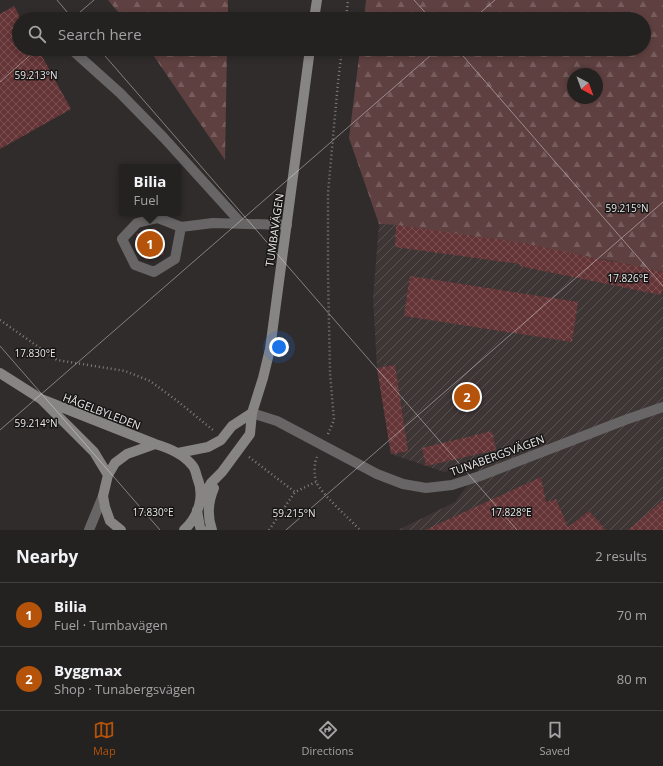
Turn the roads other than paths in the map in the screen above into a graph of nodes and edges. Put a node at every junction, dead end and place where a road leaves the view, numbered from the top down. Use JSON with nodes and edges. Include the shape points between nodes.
{"nodes":[{"id":1,"x":317,"y":0,"type":"edge"},
{"id":2,"x":315,"y":12,"type":"edge"},
{"id":3,"x":78,"y":56,"type":"edge"},
{"id":4,"x":309,"y":56,"type":"edge"},
{"id":5,"x":242,"y":223,"type":"junction"},
{"id":6,"x":287,"y":225,"type":"junction"},
{"id":7,"x":181,"y":228,"type":"junction"},
{"id":8,"x":0,"y":373,"type":"edge"},
{"id":9,"x":41,"y":399,"type":"junction"},
{"id":10,"x":663,"y":407,"type":"edge"},
{"id":11,"x":252,"y":413,"type":"junction"},
{"id":12,"x":155,"y":444,"type":"junction"},
{"id":13,"x":178,"y":453,"type":"junction"},
{"id":14,"x":222,"y":472,"type":"junction"},
{"id":15,"x":108,"y":475,"type":"junction"},
{"id":16,"x":103,"y":496,"type":"junction"},
{"id":17,"x":201,"y":500,"type":"junction"},
{"id":18,"x":197,"y":510,"type":"junction"},
{"id":19,"x":89,"y":530,"type":"edge"},
{"id":20,"x":121,"y":530,"type":"edge"},
{"id":21,"x":184,"y":530,"type":"edge"},
{"id":22,"x":202,"y":530,"type":"edge"},
{"id":23,"x":212,"y":530,"type":"edge"}],
"edges":[{"from":1,"to":2,"type":"main road"},
{"from":3,"to":5,"type":"street","via":[[126,99]]},
{"from":4,"to":6,"type":"main road","name":"TUMBAVÄGEN"},
{"from":5,"to":6,"type":"street"},
{"from":5,"to":7,"type":"street","via":[[213,223]]},
{"from":6,"to":11,"type":"main road","name":"TUMBAVÄGEN","via":[[270,349]]},
{"from":7,"to":7,"type":"street","via":[[175,259],[154,272],[135,265],[122,239],[137,223],[158,218]]},
{"from":8,"to":9,"type":"main road","name":"HÅGELBYLEDEN"},
{"from":9,"to":12,"type":"main road","name":"HÅGELBYLEDEN"},
{"from":9,"to":15,"type":"main road","name":"HÅGELBYLEDEN","via":[[94,452]]},
{"from":10,"to":11,"type":"street","name":"TUNABERGSVÄGEN","via":[[480,476],[452,485],[426,488],[403,484],[377,474],[277,421]]},
{"from":11,"to":13,"type":"main road","via":[[232,426],[221,440],[214,444]]},
{"from":11,"to":14,"type":"main road","name":"TUMBAVÄGEN","via":[[250,434]]},
{"from":12,"to":13,"type":"main road","name":"HÅGELBYLEDEN"},
{"from":12,"to":15,"type":"main road","via":[[127,454],[114,463]]},
{"from":13,"to":17,"type":"main road","name":"HÅGELBYLEDEN","via":[[193,466],[200,483]]},
{"from":14,"to":17,"type":"main road","name":"TUMBAVÄGEN","via":[[211,483]]},
{"from":14,"to":23,"type":"main road","name":"TUMBAVÄGEN","via":[[210,497],[208,510]]},
{"from":15,"to":16,"type":"main road"},
{"from":16,"to":19,"type":"street"},
{"from":16,"to":20,"type":"main road","via":[[110,521]]},
{"from":17,"to":18,"type":"main road","name":"TUMBAVÄGEN"},
{"from":18,"to":21,"type":"main road","name":"TUMBAVÄGEN"},
{"from":18,"to":22,"type":"main road"}]}
